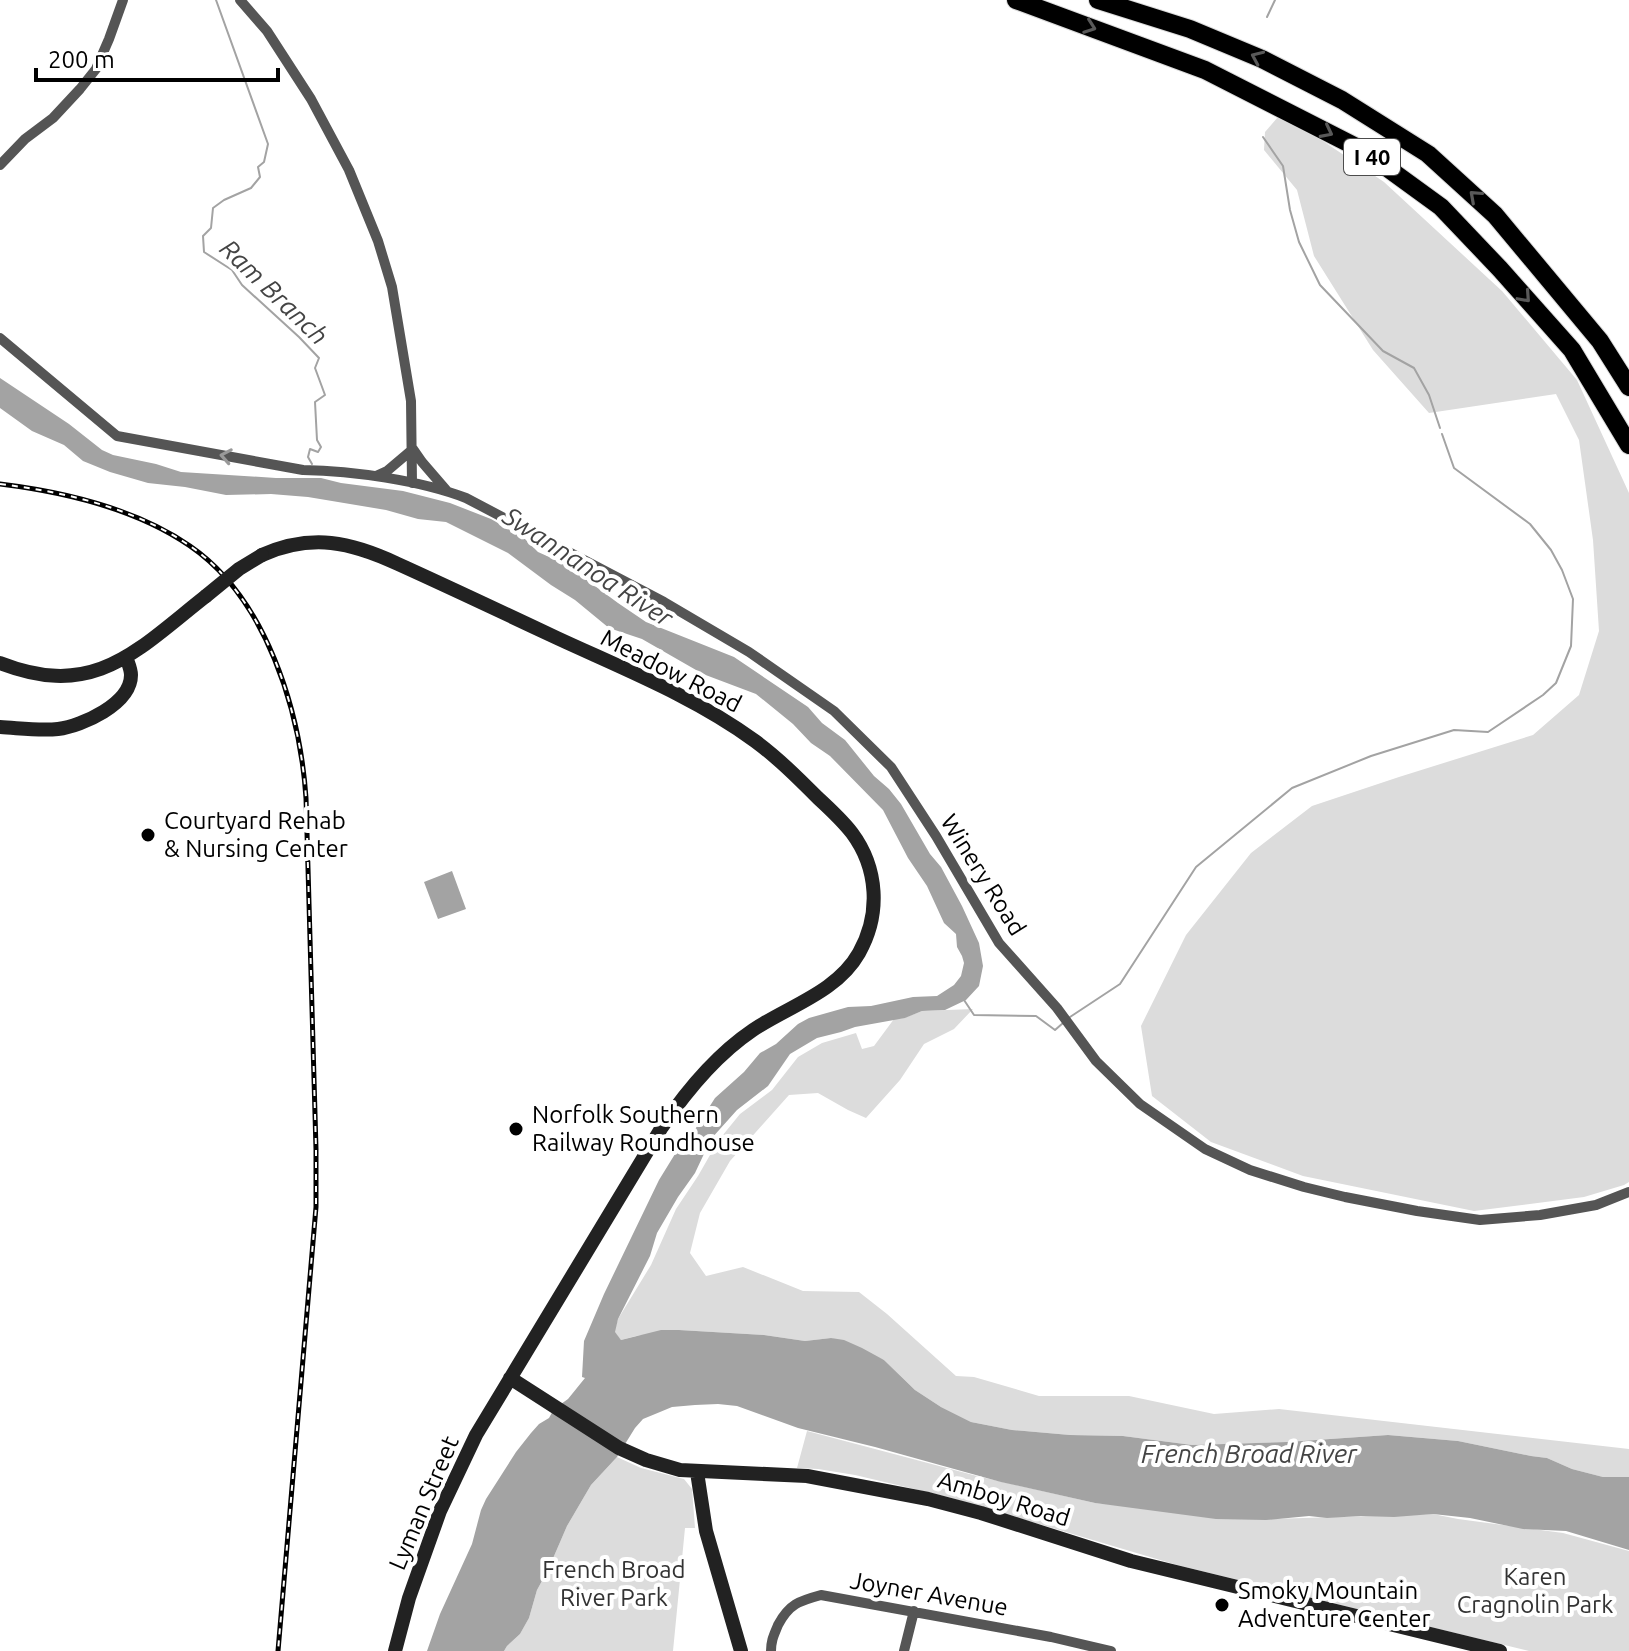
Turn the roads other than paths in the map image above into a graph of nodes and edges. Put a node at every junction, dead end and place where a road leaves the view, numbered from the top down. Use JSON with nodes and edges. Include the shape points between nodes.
{"nodes":[{"id":1,"x":123,"y":0,"type":"edge"},
{"id":2,"x":240,"y":0,"type":"edge"},
{"id":3,"x":1016,"y":0,"type":"edge"},
{"id":4,"x":1098,"y":0,"type":"edge"},
{"id":5,"x":0,"y":165,"type":"edge"},
{"id":6,"x":0,"y":338,"type":"edge"},
{"id":7,"x":1629,"y":387,"type":"edge"},
{"id":8,"x":1629,"y":445,"type":"edge"},
{"id":9,"x":413,"y":449,"type":"junction"},
{"id":10,"x":374,"y":477,"type":"junction"},
{"id":11,"x":412,"y":483,"type":"junction"},
{"id":12,"x":447,"y":491,"type":"junction"},
{"id":13,"x":126,"y":657,"type":"junction"},
{"id":14,"x":0,"y":663,"type":"edge"},
{"id":15,"x":0,"y":727,"type":"edge"},
{"id":16,"x":1629,"y":1192,"type":"edge"},
{"id":17,"x":528,"y":1349,"type":"junction"},
{"id":18,"x":510,"y":1378,"type":"junction"},
{"id":19,"x":535,"y":1394,"type":"junction"},
{"id":20,"x":697,"y":1472,"type":"junction"},
{"id":21,"x":914,"y":1611,"type":"junction"},
{"id":22,"x":395,"y":1651,"type":"edge"},
{"id":23,"x":741,"y":1651,"type":"edge"},
{"id":24,"x":771,"y":1651,"type":"edge"},
{"id":25,"x":904,"y":1651,"type":"edge"},
{"id":26,"x":1111,"y":1651,"type":"edge"},
{"id":27,"x":1500,"y":1651,"type":"edge"}],
"edges":[{"from":1,"to":5,"type":"street","via":[[96,69],[53,118]]},
{"from":2,"to":9,"type":"street","via":[[311,99],[367,213],[392,287],[411,401]]},
{"from":3,"to":8,"type":"highway","number":"I 40","one_way":true,"via":[[1205,70],[1364,151],[1441,207],[1500,269],[1572,350]]},
{"from":7,"to":4,"type":"highway","number":"I 40","one_way":true,"via":[[1600,341],[1495,215],[1428,154],[1342,100],[1262,59]]},
{"from":10,"to":6,"type":"street","name":"Winery Road","one_way":true,"via":[[303,470],[117,436]]},
{"from":9,"to":10,"type":"street"},
{"from":9,"to":11,"type":"street"},
{"from":9,"to":12,"type":"street"},
{"from":10,"to":11,"type":"street","name":"Winery Road"},
{"from":11,"to":12,"type":"street","name":"Winery Road"},
{"from":12,"to":16,"type":"street","name":"Winery Road","via":[[664,602],[834,711],[891,767],[999,943],[1096,1061],[1140,1104],[1205,1149],[1304,1187],[1480,1220],[1596,1205]]},
{"from":13,"to":14,"type":"main road","name":"Meadow Road","via":[[93,672],[61,677],[38,676]]},
{"from":13,"to":15,"type":"main road","via":[[129,685],[95,717],[59,729]]},
{"from":13,"to":17,"type":"main road","name":"Meadow Road","bridge":true,"via":[[262,555],[311,542],[341,543],[693,702],[789,769],[856,840],[874,890],[865,941],[853,962],[829,986],[739,1040],[688,1091]]},
{"from":17,"to":18,"type":"main road","name":"Meadow Road"},
{"from":17,"to":19,"type":"main road","via":[[524,1370]]},
{"from":18,"to":19,"type":"main road","name":"Amboy Road"},
{"from":18,"to":22,"type":"main road","name":"Lyman Street","via":[[440,1511]]},
{"from":19,"to":20,"type":"main road","name":"Amboy Road","via":[[636,1457]]},
{"from":20,"to":23,"type":"main road","via":[[706,1531]]},
{"from":20,"to":27,"type":"main road","name":"Amboy Road","via":[[807,1476],[928,1499],[1131,1561]]},
{"from":21,"to":24,"type":"street","name":"Joyner Avenue","via":[[821,1595],[799,1601],[785,1612]]},
{"from":21,"to":25,"type":"street"},
{"from":21,"to":26,"type":"street","name":"Joyner Avenue"}]}
